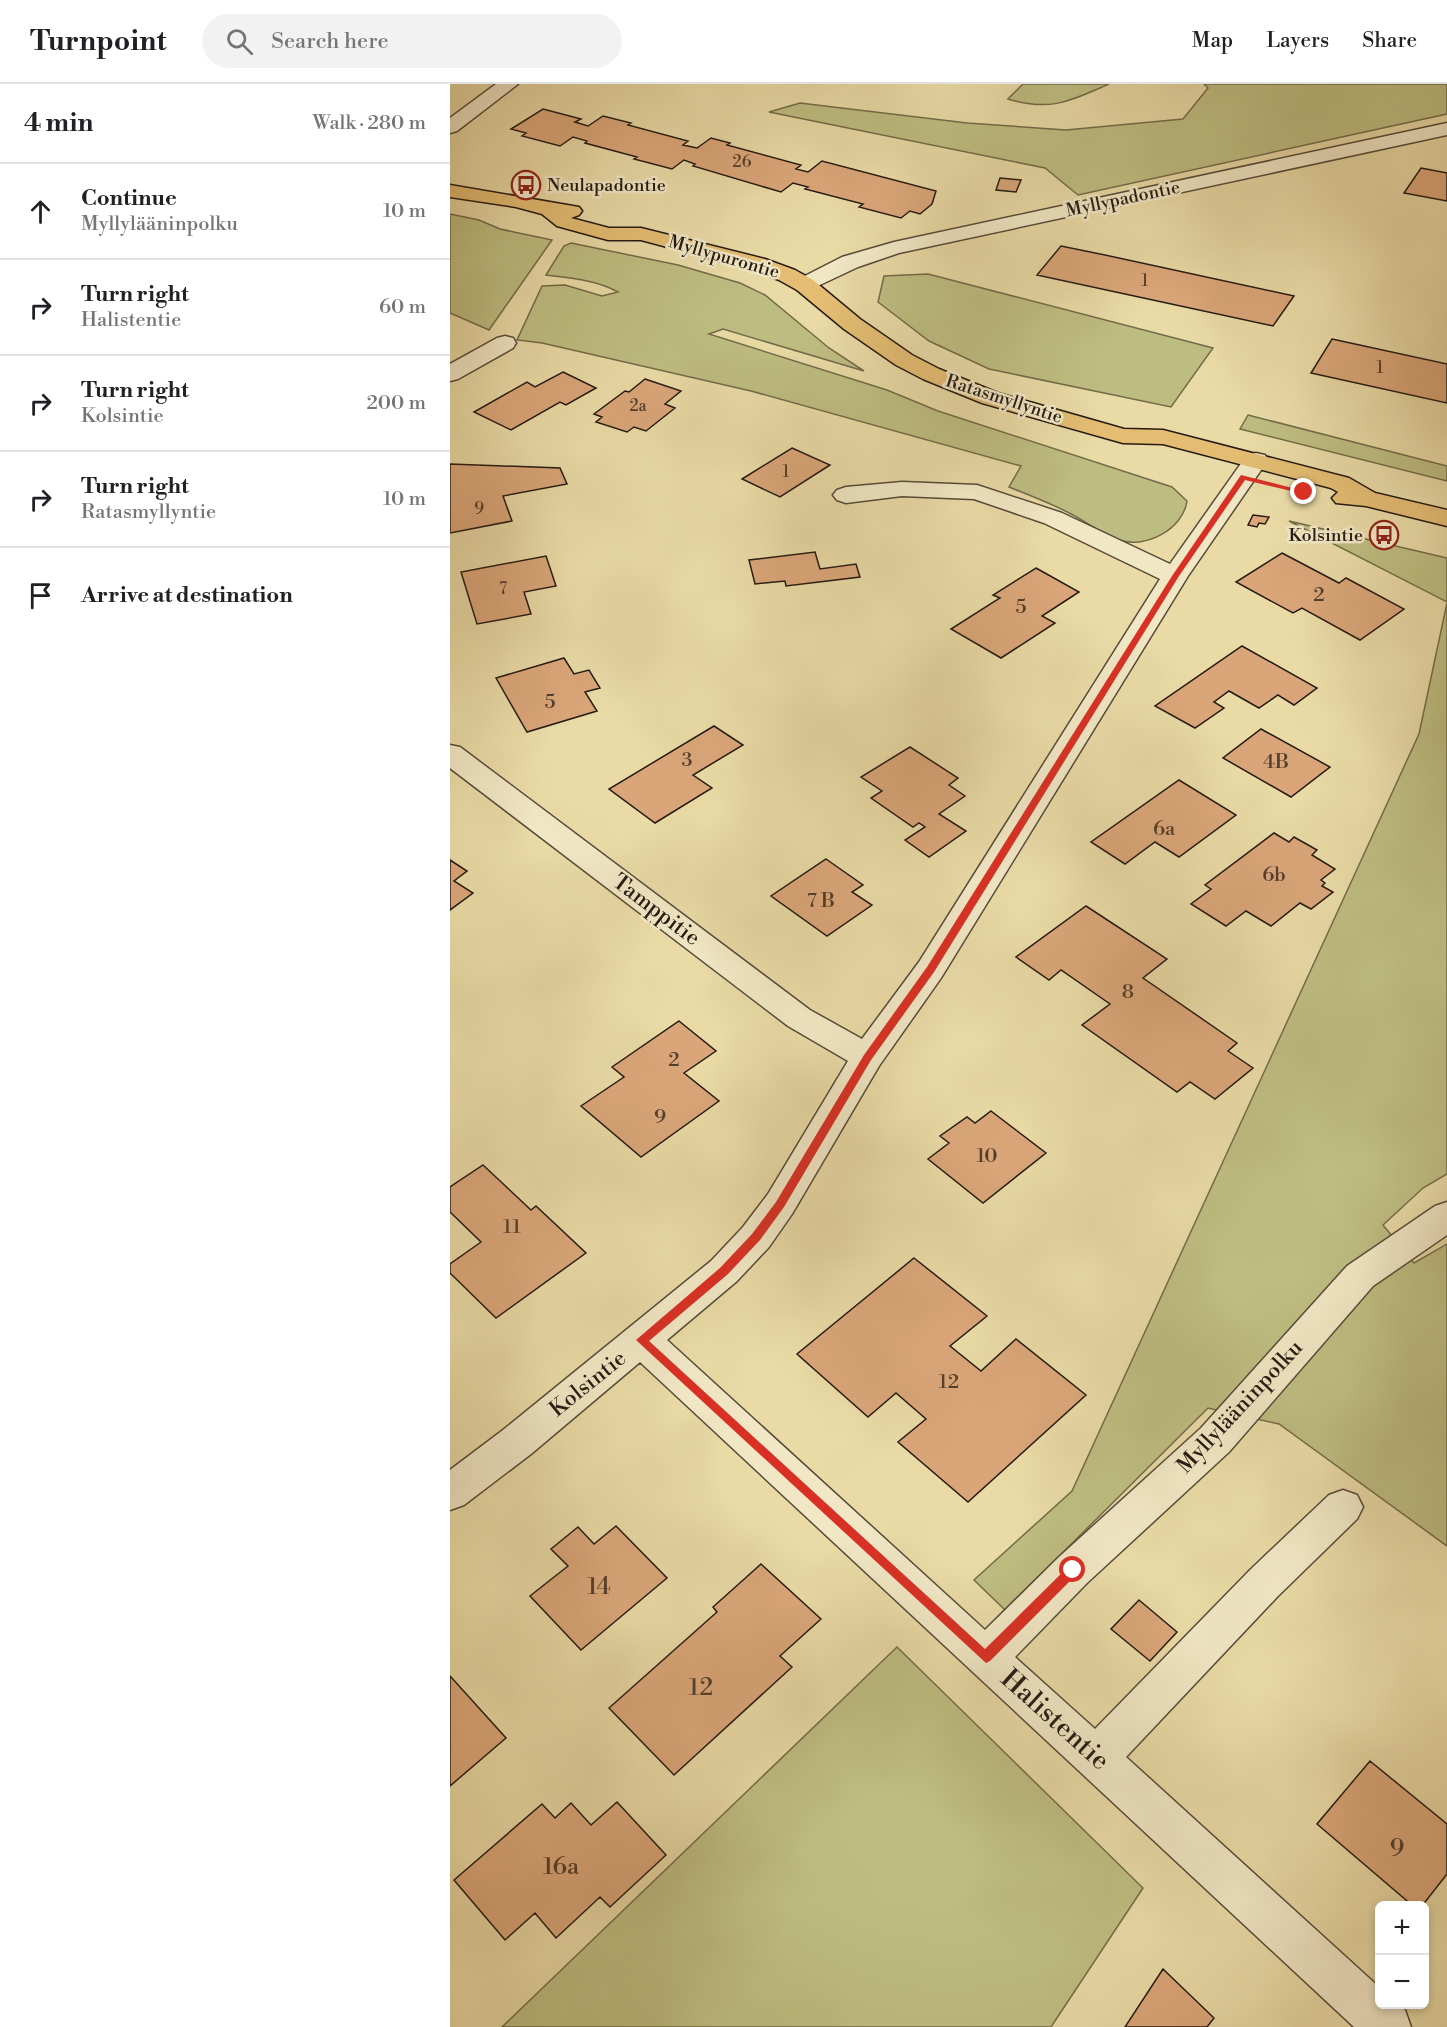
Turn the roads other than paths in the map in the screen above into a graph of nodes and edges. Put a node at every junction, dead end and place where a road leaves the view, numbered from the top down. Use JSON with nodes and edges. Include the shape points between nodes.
{"nodes":[{"id":1,"x":508,"y":84,"type":"edge"},
{"id":2,"x":450,"y":127,"type":"edge"},
{"id":3,"x":1447,"y":129,"type":"edge"},
{"id":4,"x":450,"y":176,"type":"edge"},
{"id":5,"x":450,"y":191,"type":"edge"},
{"id":6,"x":511,"y":200,"type":"junction"},
{"id":7,"x":805,"y":285,"type":"junction"},
{"id":8,"x":505,"y":343,"type":"dead end"},
{"id":9,"x":450,"y":374,"type":"edge"},
{"id":10,"x":1250,"y":469,"type":"junction"},
{"id":11,"x":846,"y":495,"type":"dead end"},
{"id":12,"x":1447,"y":518,"type":"edge"},
{"id":13,"x":1175,"y":576,"type":"junction"},
{"id":14,"x":450,"y":754,"type":"edge"},
{"id":15,"x":867,"y":1058,"type":"junction"},
{"id":16,"x":1447,"y":1216,"type":"edge"},
{"id":17,"x":641,"y":1340,"type":"junction"},
{"id":18,"x":450,"y":1493,"type":"edge"},
{"id":19,"x":1343,"y":1507,"type":"dead end"},
{"id":20,"x":986,"y":1657,"type":"junction"},
{"id":21,"x":1096,"y":1757,"type":"junction"},
{"id":22,"x":1388,"y":2027,"type":"edge"}],
"edges":[{"from":1,"to":2,"type":"street"},
{"from":3,"to":7,"type":"street","name":"Myllypadontie","via":[[894,248],[850,262]]},
{"from":4,"to":6,"type":"main road","name":"Myllypurontie","via":[[489,186]]},
{"from":5,"to":6,"type":"main road","name":"Myllypurontie"},
{"from":6,"to":7,"type":"main road","name":"Myllypurontie","via":[[551,212],[564,222],[608,234],[641,234],[757,264],[788,274]]},
{"from":7,"to":10,"type":"main road","name":"Ratasmyllyntie","via":[[883,346],[931,374],[990,398],[1123,436],[1149,453]]},
{"from":8,"to":9,"type":"street"},
{"from":10,"to":12,"type":"main road","name":"Ratasmyllyntie","via":[[1325,497],[1366,498]]},
{"from":10,"to":13,"type":"street","name":"Kolsintie"},
{"from":11,"to":13,"type":"street","via":[[902,489],[977,492],[1053,518]]},
{"from":13,"to":15,"type":"street","name":"Kolsintie","via":[[930,970]]},
{"from":14,"to":15,"type":"street","name":"Tamppitie","via":[[799,1018]]},
{"from":15,"to":17,"type":"street","name":"Kolsintie","via":[[780,1204],[756,1237],[724,1271]]},
{"from":16,"to":20,"type":"street","name":"Myllylääninpolku","via":[[1360,1276],[1215,1440],[1073,1570]]},
{"from":17,"to":18,"type":"street","name":"Kolsintie"},
{"from":17,"to":20,"type":"street","name":"Halistentie"},
{"from":19,"to":21,"type":"street"},
{"from":20,"to":21,"type":"street","name":"Halistentie"},
{"from":21,"to":22,"type":"street","name":"Halistentie"}]}
